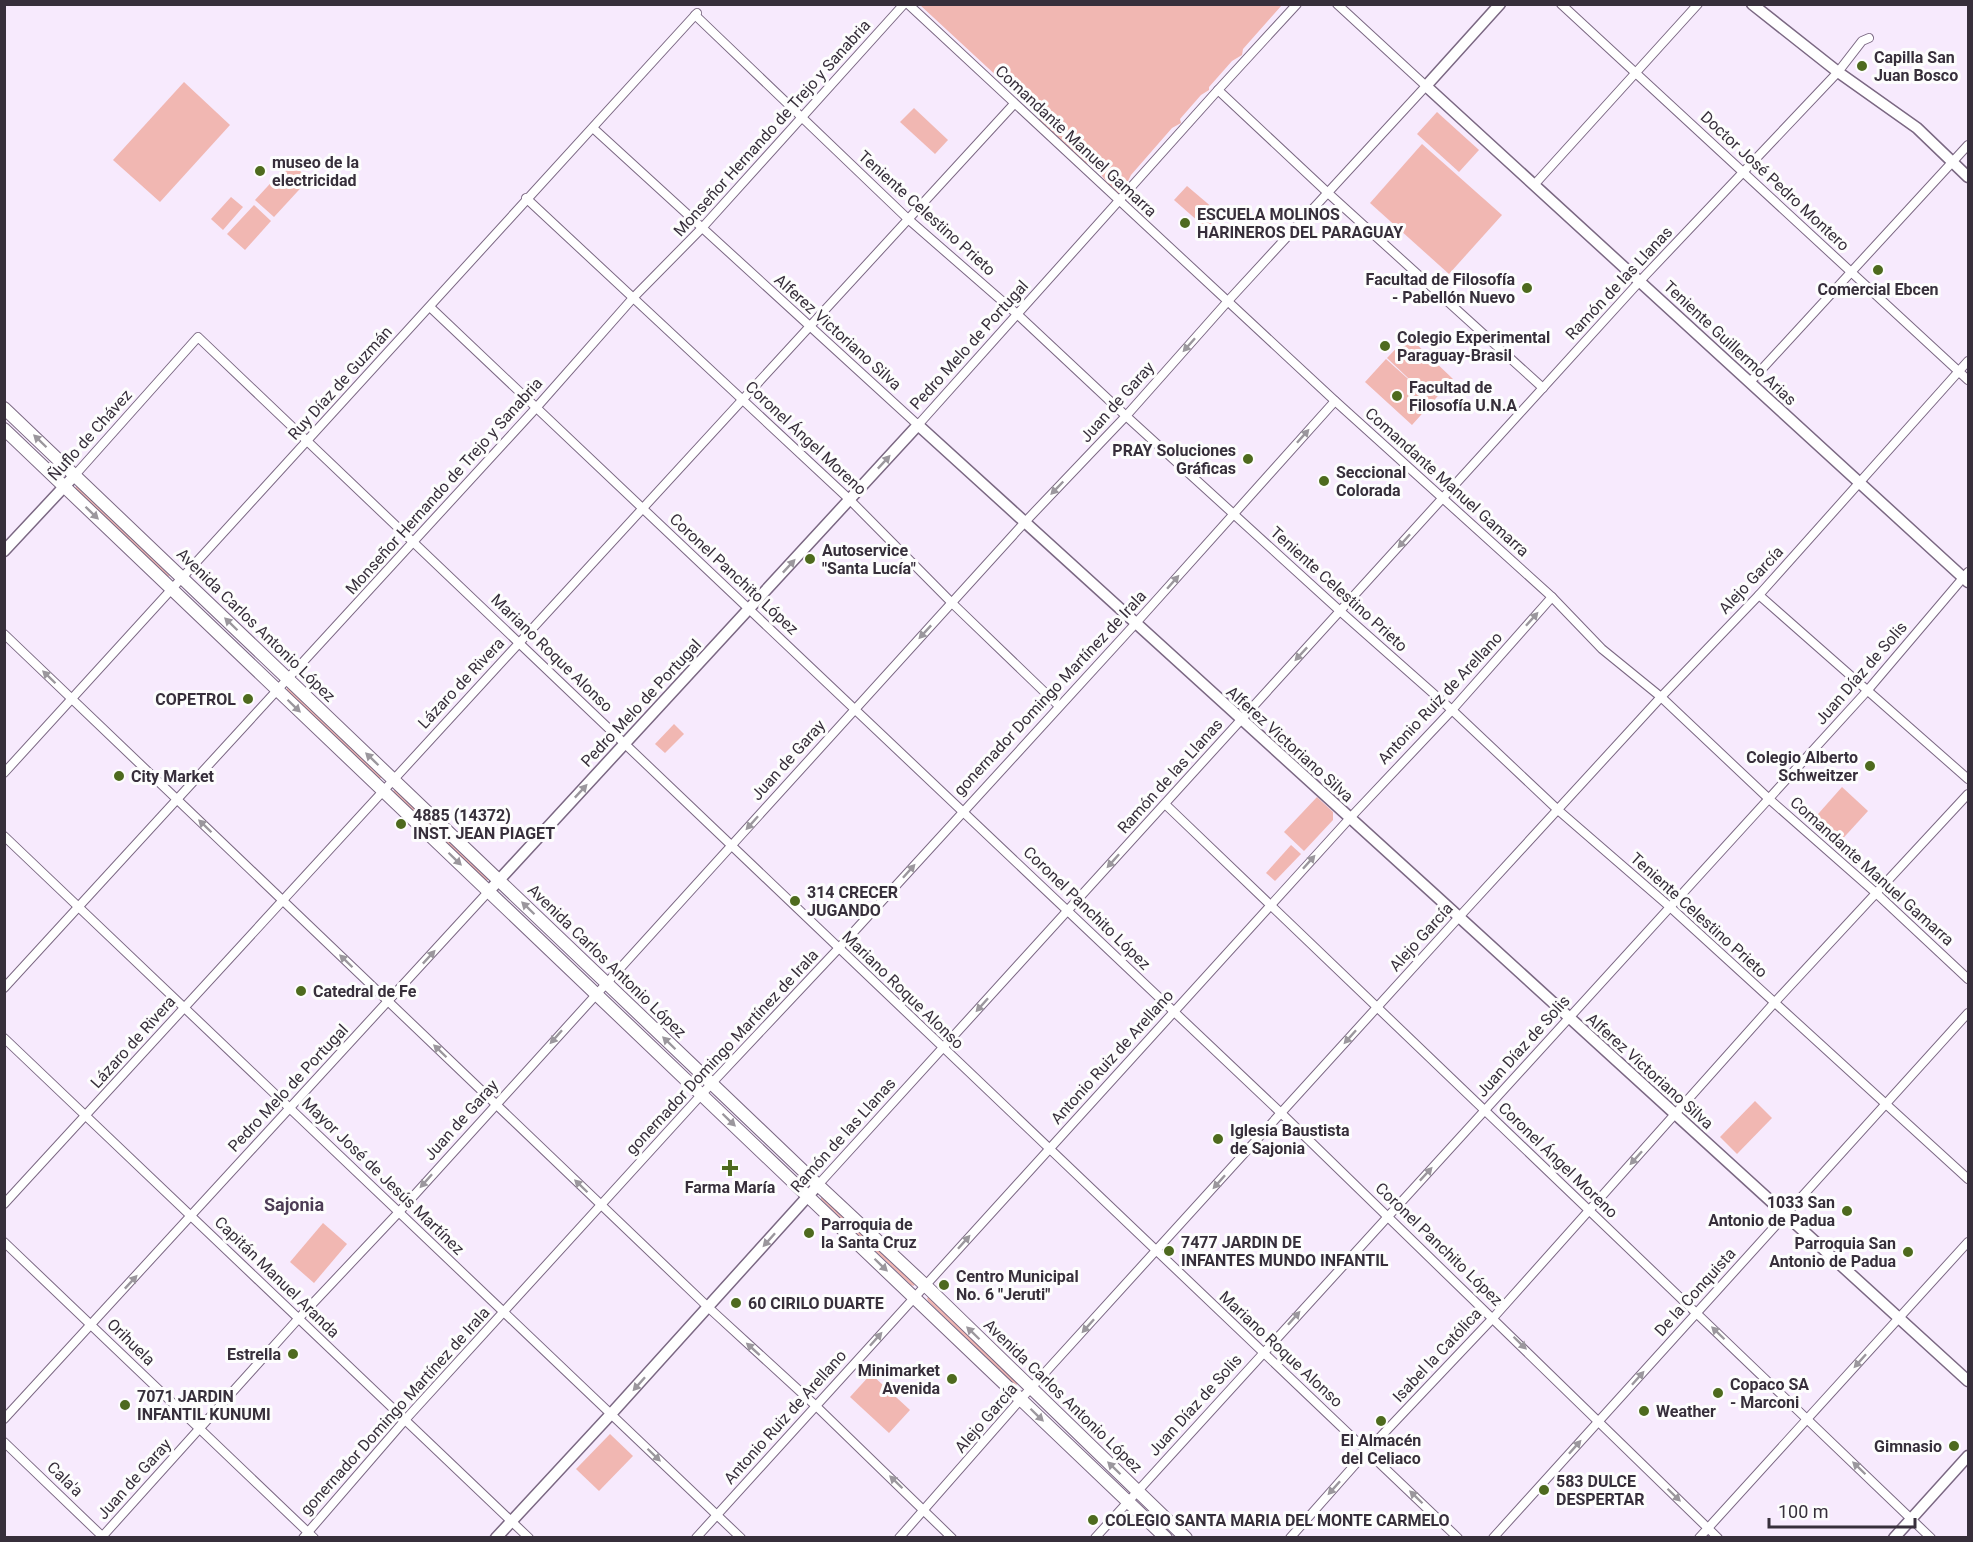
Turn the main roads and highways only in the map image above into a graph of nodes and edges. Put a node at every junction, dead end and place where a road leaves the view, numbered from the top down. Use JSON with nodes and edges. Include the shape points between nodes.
{"nodes":[{"id":1,"x":4,"y":408,"type":"edge"},
{"id":2,"x":4,"y":429,"type":"edge"},
{"id":3,"x":1166,"y":1538,"type":"edge"},
{"id":4,"x":1186,"y":1538,"type":"edge"}],
"edges":[{"from":4,"to":1,"type":"main road","name":"Avenida Carlos Antonio López","one_way":true},
{"from":2,"to":3,"type":"main road","name":"Avenida Carlos Antonio López","one_way":true}]}
